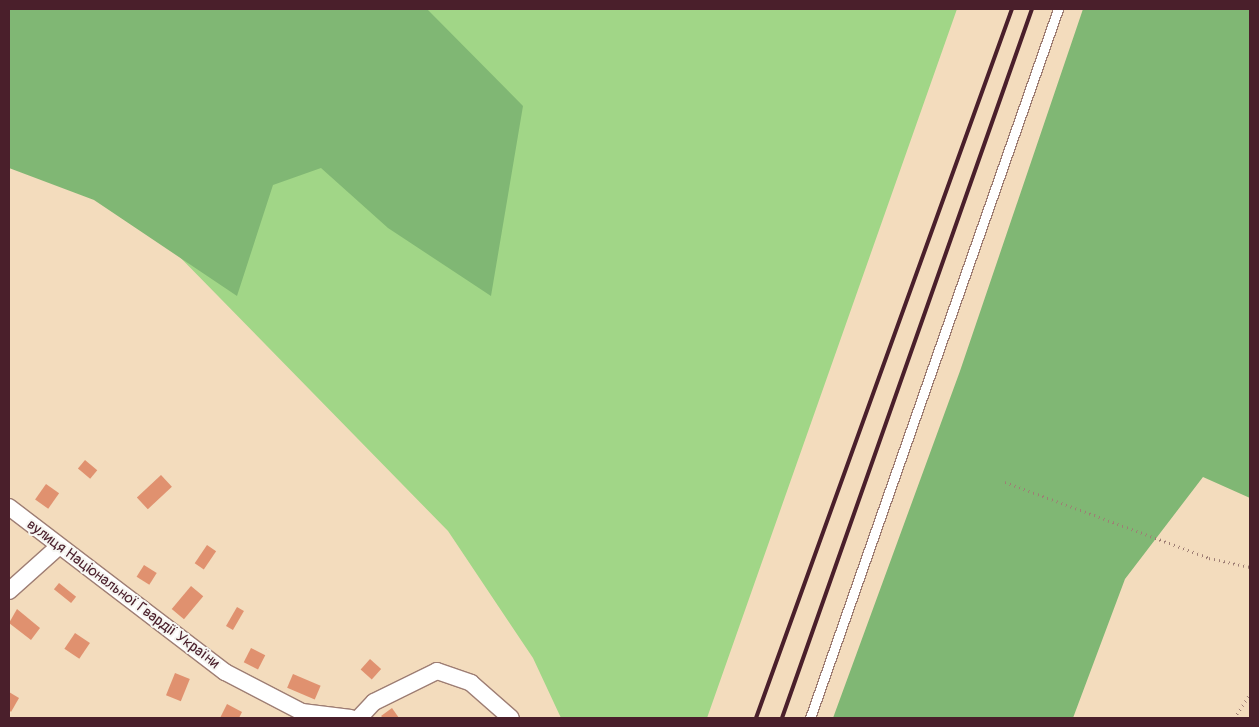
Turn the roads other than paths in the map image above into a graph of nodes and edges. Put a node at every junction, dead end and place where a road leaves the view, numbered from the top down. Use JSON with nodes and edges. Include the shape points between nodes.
{"nodes":[{"id":1,"x":1058,"y":9,"type":"edge"},
{"id":2,"x":9,"y":507,"type":"edge"},
{"id":3,"x":58,"y":547,"type":"junction"},
{"id":4,"x":9,"y":591,"type":"edge"},
{"id":5,"x":351,"y":718,"type":"edge"},
{"id":6,"x":359,"y":718,"type":"edge"},
{"id":7,"x":511,"y":718,"type":"edge"},
{"id":8,"x":810,"y":718,"type":"edge"}],
"edges":[{"from":1,"to":8,"type":"lane"},
{"from":2,"to":3,"type":"street","name":"вулиця Національної Гвардії України"},
{"from":3,"to":4,"type":"street"},
{"from":3,"to":5,"type":"street","name":"вулиця Національної Гвардії України","via":[[225,672],[302,712]]},
{"from":6,"to":7,"type":"street","via":[[374,702],[437,671],[470,682]]}]}
